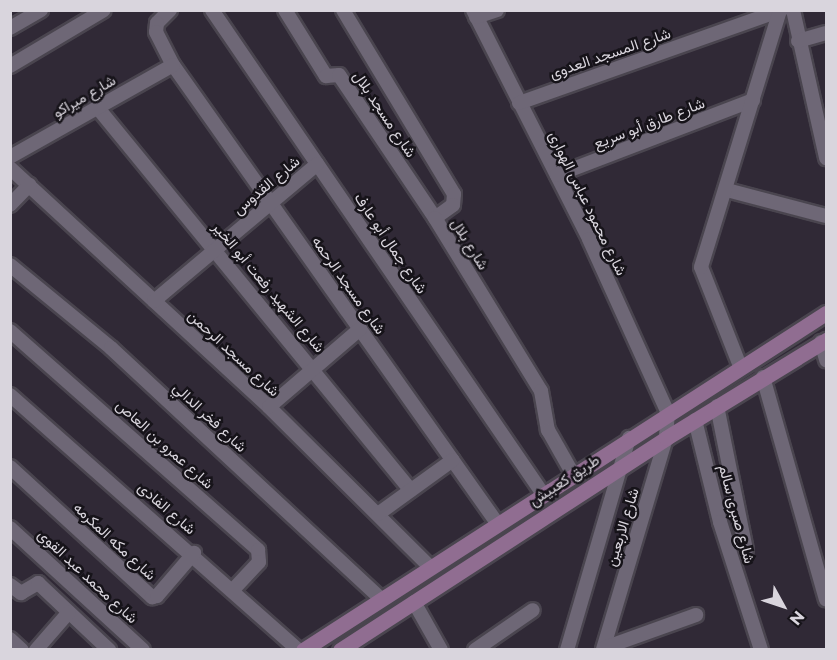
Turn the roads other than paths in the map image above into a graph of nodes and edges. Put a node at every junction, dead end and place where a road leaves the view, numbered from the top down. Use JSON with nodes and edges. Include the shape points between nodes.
{"nodes":[{"id":1,"x":41,"y":10,"type":"edge"},
{"id":2,"x":104,"y":10,"type":"edge"},
{"id":3,"x":170,"y":10,"type":"edge"},
{"id":4,"x":212,"y":10,"type":"edge"},
{"id":5,"x":285,"y":10,"type":"edge"},
{"id":6,"x":497,"y":10,"type":"edge"},
{"id":7,"x":793,"y":10,"type":"edge"},
{"id":8,"x":780,"y":11,"type":"edge"},
{"id":9,"x":346,"y":12,"type":"edge"},
{"id":10,"x":474,"y":14,"type":"edge"},
{"id":11,"x":10,"y":28,"type":"edge"},
{"id":12,"x":826,"y":33,"type":"edge"},
{"id":13,"x":798,"y":41,"type":"junction"},
{"id":14,"x":173,"y":64,"type":"junction"},
{"id":15,"x":10,"y":66,"type":"edge"},
{"id":16,"x":753,"y":100,"type":"junction"},
{"id":17,"x":519,"y":103,"type":"junction"},
{"id":18,"x":97,"y":107,"type":"junction"},
{"id":19,"x":823,"y":131,"type":"edge"},
{"id":20,"x":10,"y":157,"type":"edge"},
{"id":21,"x":826,"y":158,"type":"edge"},
{"id":22,"x":317,"y":164,"type":"junction"},
{"id":23,"x":10,"y":168,"type":"edge"},
{"id":24,"x":557,"y":176,"type":"junction"},
{"id":25,"x":29,"y":185,"type":"junction"},
{"id":26,"x":727,"y":190,"type":"junction"},
{"id":27,"x":271,"y":202,"type":"junction"},
{"id":28,"x":10,"y":205,"type":"edge"},
{"id":29,"x":826,"y":216,"type":"edge"},
{"id":30,"x":435,"y":218,"type":"junction"},
{"id":31,"x":216,"y":249,"type":"junction"},
{"id":32,"x":10,"y":265,"type":"edge"},
{"id":33,"x":154,"y":301,"type":"junction"},
{"id":34,"x":826,"y":313,"type":"edge"},
{"id":35,"x":360,"y":329,"type":"junction"},
{"id":36,"x":10,"y":331,"type":"edge"},
{"id":37,"x":824,"y":341,"type":"edge"},
{"id":38,"x":826,"y":360,"type":"edge"},
{"id":39,"x":741,"y":366,"type":"junction"},
{"id":40,"x":315,"y":368,"type":"junction"},
{"id":41,"x":763,"y":376,"type":"junction"},
{"id":42,"x":10,"y":395,"type":"edge"},
{"id":43,"x":717,"y":406,"type":"junction"},
{"id":44,"x":269,"y":407,"type":"junction"},
{"id":45,"x":668,"y":414,"type":"junction"},
{"id":46,"x":695,"y":420,"type":"junction"},
{"id":47,"x":629,"y":438,"type":"junction"},
{"id":48,"x":666,"y":438,"type":"junction"},
{"id":49,"x":453,"y":460,"type":"junction"},
{"id":50,"x":622,"y":466,"type":"junction"},
{"id":51,"x":10,"y":467,"type":"edge"},
{"id":52,"x":573,"y":474,"type":"junction"},
{"id":53,"x":411,"y":490,"type":"junction"},
{"id":54,"x":543,"y":494,"type":"junction"},
{"id":55,"x":378,"y":514,"type":"junction"},
{"id":56,"x":498,"y":524,"type":"junction"},
{"id":57,"x":10,"y":528,"type":"edge"},
{"id":58,"x":746,"y":550,"type":"dead end"},
{"id":59,"x":194,"y":554,"type":"junction"},
{"id":60,"x":430,"y":567,"type":"junction"},
{"id":61,"x":822,"y":571,"type":"edge"},
{"id":62,"x":10,"y":585,"type":"edge"},
{"id":63,"x":234,"y":590,"type":"junction"},
{"id":64,"x":381,"y":599,"type":"junction"},
{"id":65,"x":826,"y":599,"type":"edge"},
{"id":66,"x":414,"y":602,"type":"junction"},
{"id":67,"x":533,"y":610,"type":"dead end"},
{"id":68,"x":69,"y":612,"type":"junction"},
{"id":69,"x":696,"y":615,"type":"dead end"},
{"id":70,"x":10,"y":639,"type":"edge"},
{"id":71,"x":603,"y":649,"type":"edge"},
{"id":72,"x":22,"y":650,"type":"edge"},
{"id":73,"x":36,"y":650,"type":"edge"},
{"id":74,"x":109,"y":650,"type":"edge"},
{"id":75,"x":143,"y":650,"type":"edge"},
{"id":76,"x":298,"y":650,"type":"edge"},
{"id":77,"x":303,"y":650,"type":"edge"},
{"id":78,"x":340,"y":650,"type":"edge"},
{"id":79,"x":441,"y":650,"type":"edge"},
{"id":80,"x":475,"y":650,"type":"edge"},
{"id":81,"x":567,"y":650,"type":"edge"},
{"id":82,"x":761,"y":650,"type":"edge"}],
"edges":[{"from":1,"to":11,"type":"street"},
{"from":2,"to":15,"type":"street"},
{"from":3,"to":14,"type":"street","name":"شارع مسجد الرحمه","via":[[157,23],[156,32]]},
{"from":4,"to":22,"type":"street","name":"شارع جمال أبو عارف"},
{"from":5,"to":30,"type":"street","name":"شارع مسجد بلال","via":[[326,76],[339,75]]},
{"from":6,"to":10,"type":"street"},
{"from":7,"to":13,"type":"street"},
{"from":8,"to":16,"type":"street"},
{"from":8,"to":17,"type":"street","name":"شارع المسجد العدوى"},
{"from":9,"to":30,"type":"street","name":"شارع بلال","via":[[454,194],[453,205]]},
{"from":10,"to":17,"type":"street","name":"شارع محمود عباس الهوارى"},
{"from":12,"to":13,"type":"street"},
{"from":13,"to":19,"type":"street"},
{"from":14,"to":18,"type":"street","name":"شارع ميراكو"},
{"from":14,"to":27,"type":"street","name":"شارع مسجد الرحمه"},
{"from":16,"to":24,"type":"street","name":"شارع طارق أبو سريع"},
{"from":16,"to":26,"type":"street"},
{"from":17,"to":24,"type":"street","name":"شارع محمود عباس الهوارى"},
{"from":18,"to":20,"type":"street","name":"شارع ميراكو"},
{"from":18,"to":31,"type":"street","name":"شارع الشهيد رفعت أبو الخير"},
{"from":19,"to":21,"type":"street"},
{"from":22,"to":27,"type":"street","name":"شارع القدوس"},
{"from":22,"to":54,"type":"street","name":"شارع جمال أبو عارف"},
{"from":23,"to":25,"type":"street","name":"شارع مسجد الرحمن"},
{"from":24,"to":45,"type":"street","name":"شارع محمود عباس الهوارى"},
{"from":25,"to":28,"type":"street"},
{"from":25,"to":33,"type":"street","name":"شارع مسجد الرحمن"},
{"from":26,"to":29,"type":"street"},
{"from":26,"to":39,"type":"street","via":[[701,267]]},
{"from":27,"to":31,"type":"street","name":"شارع القدوس"},
{"from":27,"to":35,"type":"street","name":"شارع مسجد الرحمه"},
{"from":30,"to":52,"type":"street","name":"شارع بلال","via":[[541,391],[548,430]]},
{"from":31,"to":33,"type":"street","name":"شارع القدوس"},
{"from":31,"to":40,"type":"street","name":"شارع الشهيد رفعت أبو الخير"},
{"from":32,"to":64,"type":"street","name":"شارع فخر الدالي","via":[[111,348]]},
{"from":33,"to":44,"type":"street","name":"شارع مسجد الرحمن"},
{"from":34,"to":39,"type":"street","name":"طريق كعبيش"},
{"from":35,"to":40,"type":"street"},
{"from":35,"to":49,"type":"street","name":"شارع مسجد الرحمه"},
{"from":36,"to":63,"type":"street","name":"شارع عمرو بن العاص","via":[[258,550],[259,562]]},
{"from":37,"to":38,"type":"street"},
{"from":37,"to":41,"type":"street","name":"طريق كعبيش"},
{"from":39,"to":45,"type":"street","name":"طريق كعبيش"},
{"from":40,"to":44,"type":"street"},
{"from":40,"to":53,"type":"street","name":"شارع الشهيد رفعت أبو الخير"},
{"from":41,"to":43,"type":"street","name":"طريق كعبيش"},
{"from":41,"to":61,"type":"street"},
{"from":42,"to":59,"type":"street","name":"شارع الفادى"},
{"from":43,"to":46,"type":"street","name":"طريق كعبيش"},
{"from":43,"to":58,"type":"street"},
{"from":44,"to":55,"type":"street","name":"شارع مسجد الرحمن"},
{"from":45,"to":47,"type":"street","name":"طريق كعبيش"},
{"from":45,"to":48,"type":"street","name":"شارع الاربعين"},
{"from":46,"to":48,"type":"street","name":"طريق كعبيش"},
{"from":46,"to":82,"type":"street","name":"شارع صبرى سالم","via":[[720,522]]},
{"from":47,"to":50,"type":"street","name":"شارع الاربعين"},
{"from":47,"to":52,"type":"street","name":"طريق كعبيش"},
{"from":48,"to":50,"type":"street","name":"طريق كعبيش"},
{"from":48,"to":71,"type":"street","name":"شارع الاربعين"},
{"from":49,"to":53,"type":"street"},
{"from":49,"to":56,"type":"street","name":"شارع مسجد الرحمه"},
{"from":50,"to":66,"type":"street","name":"طريق كعبيش"},
{"from":50,"to":81,"type":"street","name":"شارع الاربعين"},
{"from":51,"to":59,"type":"street","name":"شارع مكه المكرمه","via":[[152,597]]},
{"from":52,"to":54,"type":"street","name":"طريق كعبيش"},
{"from":53,"to":55,"type":"street"},
{"from":54,"to":56,"type":"street","name":"طريق كعبيش"},
{"from":55,"to":60,"type":"street","name":"شارع مسجد الرحمن"},
{"from":56,"to":60,"type":"street","name":"طريق كعبيش"},
{"from":57,"to":75,"type":"street","name":"شارع محمد عبد القوى"},
{"from":59,"to":63,"type":"street","name":"شارع الفادى"},
{"from":60,"to":64,"type":"street","name":"طريق كعبيش"},
{"from":61,"to":65,"type":"street"},
{"from":62,"to":68,"type":"street","via":[[21,593],[36,582]]},
{"from":63,"to":76,"type":"street","name":"شارع الفادى"},
{"from":64,"to":77,"type":"street","name":"طريق كعبيش"},
{"from":66,"to":78,"type":"street","name":"طريق كعبيش"},
{"from":66,"to":79,"type":"street"},
{"from":67,"to":80,"type":"street"},
{"from":68,"to":73,"type":"street"},
{"from":68,"to":74,"type":"street"},
{"from":69,"to":71,"type":"street"},
{"from":70,"to":72,"type":"street"}]}
